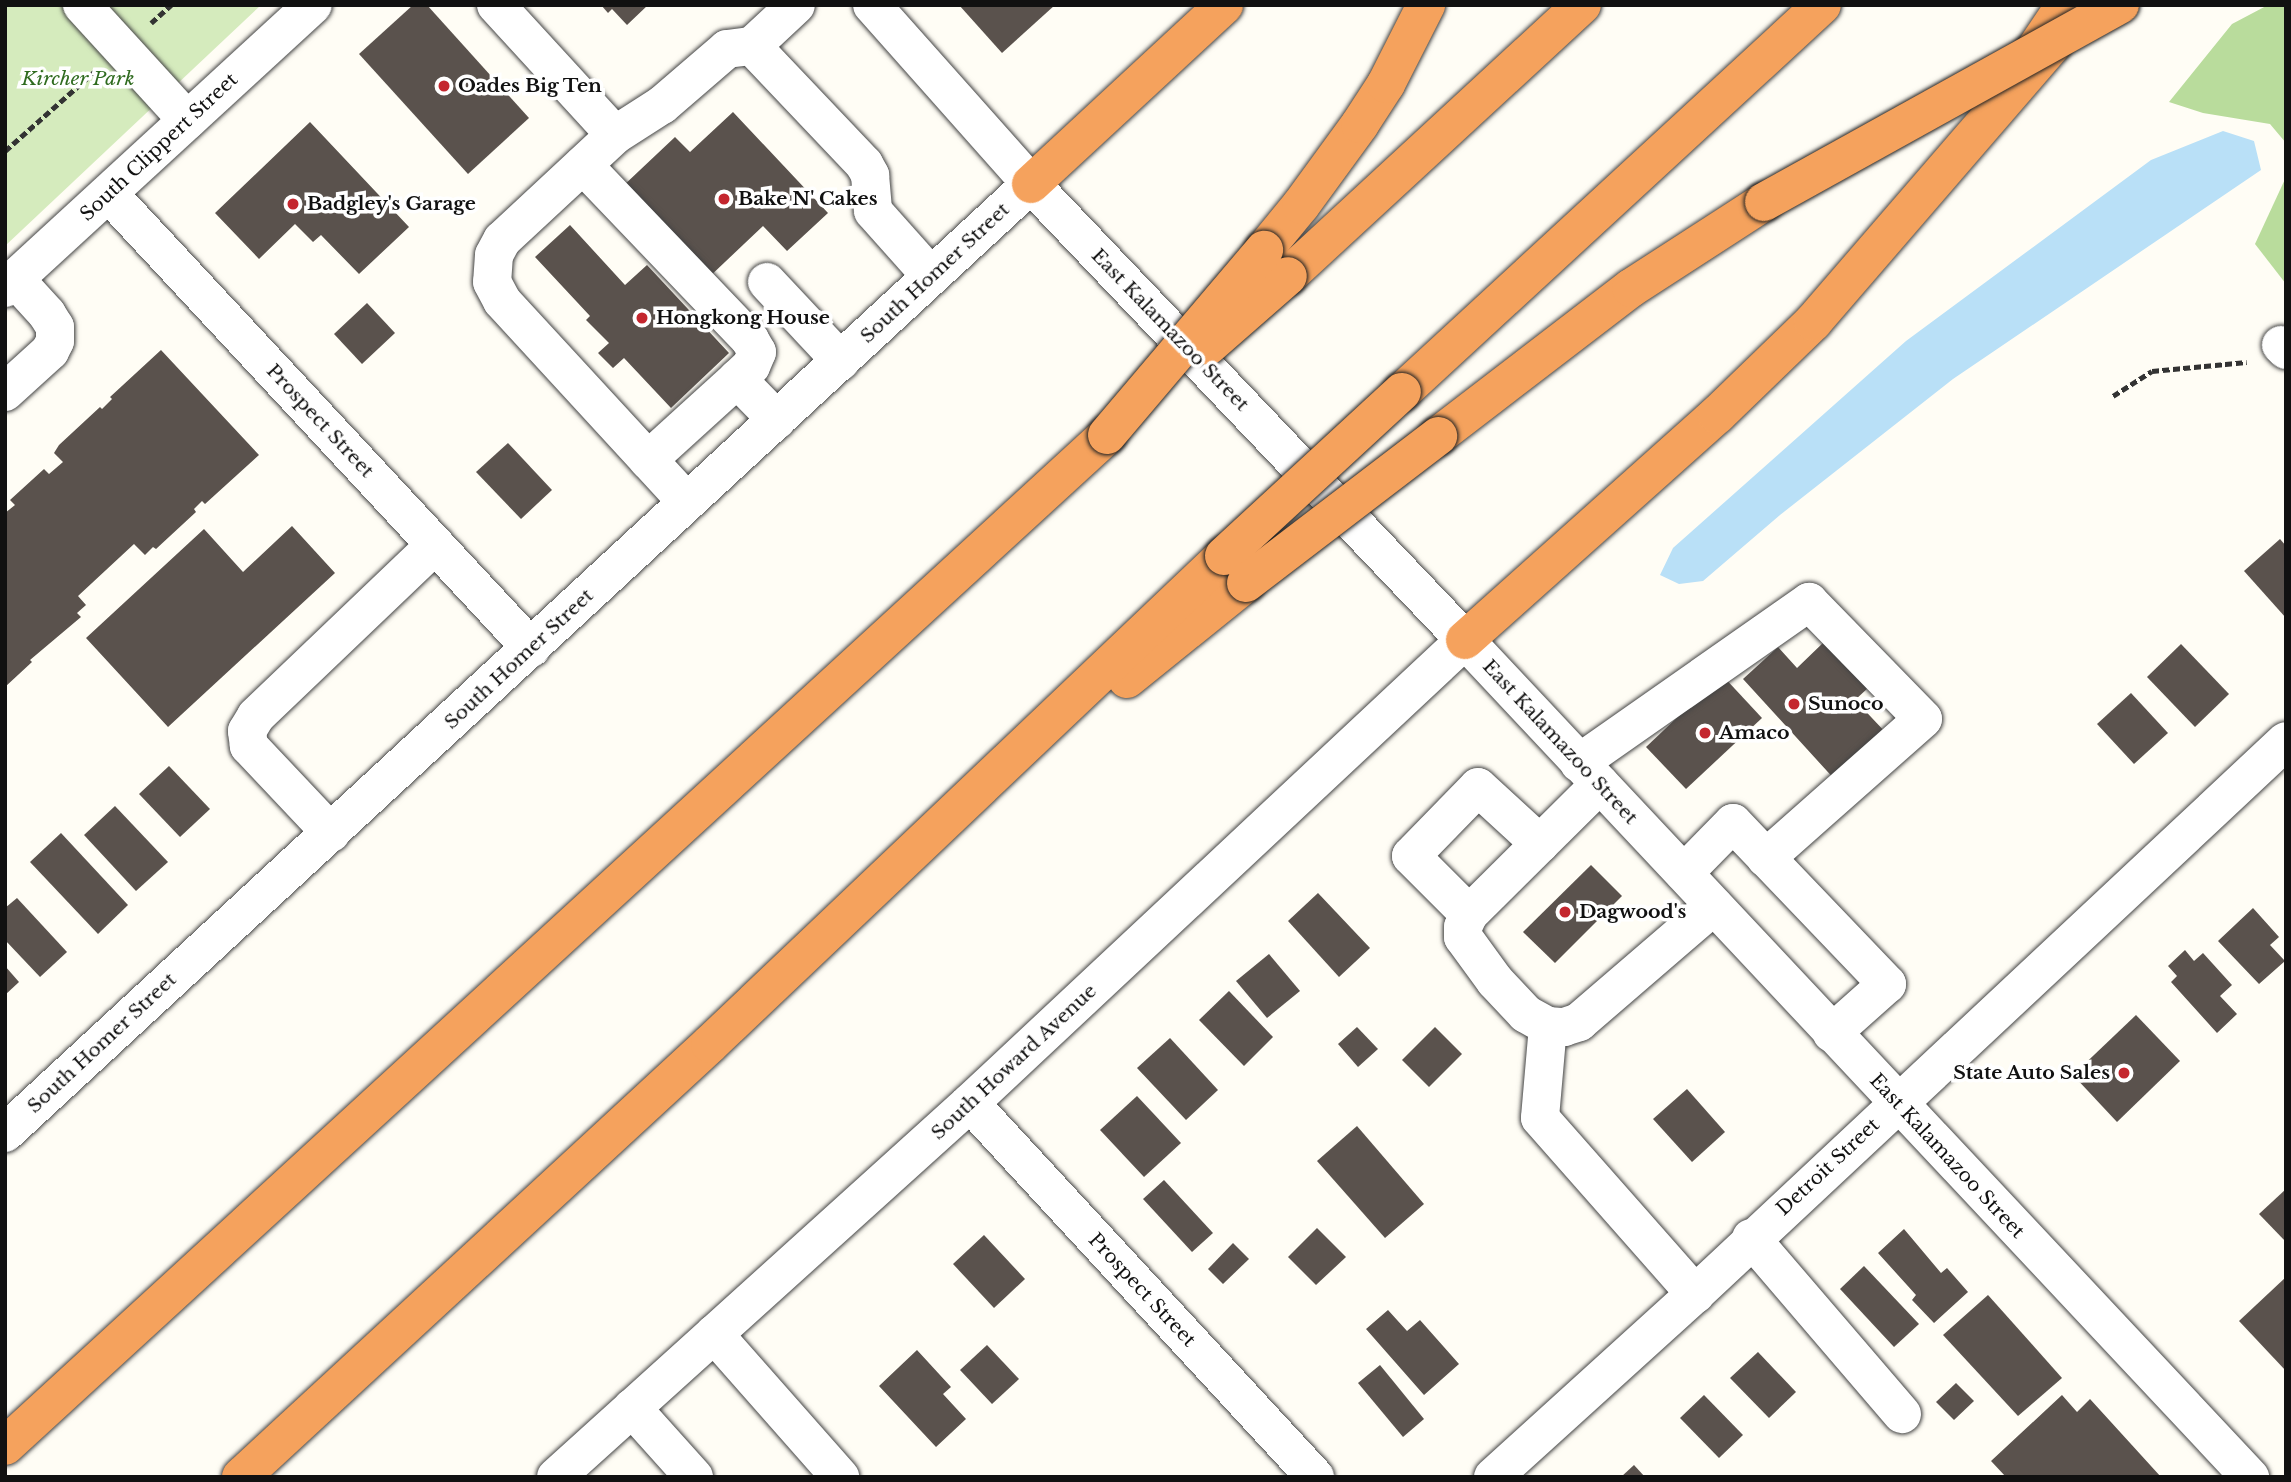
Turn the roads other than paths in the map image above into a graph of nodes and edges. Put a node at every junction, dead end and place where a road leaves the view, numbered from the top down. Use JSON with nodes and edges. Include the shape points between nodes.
{"nodes":[{"id":1,"x":82,"y":5,"type":"edge"},
{"id":2,"x":313,"y":5,"type":"edge"},
{"id":3,"x":496,"y":5,"type":"edge"},
{"id":4,"x":796,"y":5,"type":"edge"},
{"id":5,"x":872,"y":5,"type":"edge"},
{"id":6,"x":1224,"y":5,"type":"edge"},
{"id":7,"x":1426,"y":5,"type":"edge"},
{"id":8,"x":1582,"y":5,"type":"edge"},
{"id":9,"x":1822,"y":5,"type":"edge"},
{"id":10,"x":2065,"y":5,"type":"edge"},
{"id":11,"x":2090,"y":5,"type":"edge"},
{"id":12,"x":2120,"y":5,"type":"edge"},
{"id":13,"x":752,"y":46,"type":"junction"},
{"id":14,"x":1998,"y":105,"type":"junction"},
{"id":15,"x":187,"y":120,"type":"junction"},
{"id":16,"x":615,"y":135,"type":"junction"},
{"id":17,"x":583,"y":165,"type":"junction"},
{"id":18,"x":1031,"y":184,"type":"junction"},
{"id":19,"x":108,"y":194,"type":"junction"},
{"id":20,"x":1276,"y":263,"type":"junction"},
{"id":21,"x":931,"y":276,"type":"junction"},
{"id":22,"x":767,"y":282,"type":"dead end"},
{"id":23,"x":10,"y":283,"type":"edge"},
{"id":24,"x":841,"y":361,"type":"junction"},
{"id":25,"x":737,"y":379,"type":"junction"},
{"id":26,"x":5,"y":392,"type":"edge"},
{"id":27,"x":777,"y":420,"type":"junction"},
{"id":28,"x":648,"y":460,"type":"junction"},
{"id":29,"x":687,"y":502,"type":"junction"},
{"id":30,"x":435,"y":545,"type":"junction"},
{"id":31,"x":1235,"y":569,"type":"junction"},
{"id":32,"x":1465,"y":640,"type":"junction"},
{"id":33,"x":531,"y":648,"type":"junction"},
{"id":34,"x":2286,"y":741,"type":"edge"},
{"id":35,"x":1589,"y":774,"type":"junction"},
{"id":36,"x":331,"y":833,"type":"junction"},
{"id":37,"x":1540,"y":844,"type":"junction"},
{"id":38,"x":1766,"y":858,"type":"junction"},
{"id":39,"x":1684,"y":873,"type":"junction"},
{"id":40,"x":1713,"y":906,"type":"junction"},
{"id":41,"x":1469,"y":914,"type":"junction"},
{"id":42,"x":1548,"y":1026,"type":"junction"},
{"id":43,"x":1832,"y":1033,"type":"junction"},
{"id":44,"x":970,"y":1103,"type":"junction"},
{"id":45,"x":1897,"y":1103,"type":"junction"},
{"id":46,"x":5,"y":1133,"type":"edge"},
{"id":47,"x":1751,"y":1238,"type":"junction"},
{"id":48,"x":1695,"y":1294,"type":"junction"},
{"id":49,"x":714,"y":1334,"type":"junction"},
{"id":50,"x":632,"y":1408,"type":"junction"},
{"id":51,"x":1902,"y":1414,"type":"dead end"},
{"id":52,"x":5,"y":1446,"type":"edge"},
{"id":53,"x":241,"y":1477,"type":"edge"},
{"id":54,"x":556,"y":1477,"type":"edge"},
{"id":55,"x":694,"y":1477,"type":"edge"},
{"id":56,"x":840,"y":1477,"type":"edge"},
{"id":57,"x":1315,"y":1477,"type":"edge"},
{"id":58,"x":1493,"y":1477,"type":"edge"},
{"id":59,"x":2250,"y":1477,"type":"edge"}],
"edges":[{"from":1,"to":15,"type":"street"},
{"from":2,"to":15,"type":"street","name":"South Clippert Street"},
{"from":3,"to":16,"type":"street"},
{"from":4,"to":13,"type":"street"},
{"from":5,"to":18,"type":"street","name":"East Kalamazoo Street"},
{"from":6,"to":18,"type":"highway"},
{"from":7,"to":20,"type":"highway","via":[[1386,84],[1301,205]]},
{"from":8,"to":20,"type":"highway"},
{"from":9,"to":31,"type":"highway","bridge":true,"via":[[1402,392]]},
{"from":10,"to":14,"type":"highway"},
{"from":11,"to":14,"type":"highway"},
{"from":12,"to":31,"type":"highway","bridge":true,"via":[[1764,202],[1631,288],[1438,436]]},
{"from":13,"to":16,"type":"street","via":[[727,49],[662,105]]},
{"from":13,"to":21,"type":"street","via":[[864,164],[870,175],[873,212]]},
{"from":14,"to":32,"type":"highway","via":[[1898,226],[1788,347]]},
{"from":15,"to":19,"type":"street","name":"South Clippert Street"},
{"from":16,"to":17,"type":"street"},
{"from":17,"to":25,"type":"street","via":[[750,340],[757,352],[751,366]]},
{"from":17,"to":28,"type":"street","via":[[502,240],[494,255],[492,282],[502,301]]},
{"from":18,"to":21,"type":"street","name":"South Homer Street"},
{"from":18,"to":32,"type":"street","name":"East Kalamazoo Street"},
{"from":19,"to":23,"type":"street","name":"South Clippert Street"},
{"from":19,"to":30,"type":"street","name":"Prospect Street"},
{"from":20,"to":52,"type":"highway","bridge":true,"via":[[1107,435]]},
{"from":21,"to":24,"type":"street","name":"South Homer Street"},
{"from":22,"to":24,"type":"street"},
{"from":23,"to":26,"type":"street","via":[[47,314],[55,327],[55,341]]},
{"from":24,"to":27,"type":"street","name":"South Homer Street"},
{"from":25,"to":27,"type":"street"},
{"from":25,"to":28,"type":"street"},
{"from":27,"to":29,"type":"street","name":"South Homer Street"},
{"from":28,"to":29,"type":"street"},
{"from":29,"to":33,"type":"street","name":"South Homer Street"},
{"from":30,"to":33,"type":"street","name":"Prospect Street"},
{"from":30,"to":36,"type":"street","via":[[256,716],[247,731],[249,746]]},
{"from":31,"to":53,"type":"highway","via":[[709,1044]]},
{"from":32,"to":35,"type":"street","name":"East Kalamazoo Street"},
{"from":32,"to":44,"type":"street","name":"South Howard Avenue"},
{"from":33,"to":36,"type":"street","name":"South Homer Street"},
{"from":34,"to":45,"type":"street","name":"Detroit Street"},
{"from":35,"to":37,"type":"street"},
{"from":35,"to":38,"type":"street","via":[[1809,602],[1923,719]]},
{"from":35,"to":39,"type":"street","name":"East Kalamazoo Street"},
{"from":36,"to":46,"type":"street","name":"South Homer Street"},
{"from":37,"to":41,"type":"street"},
{"from":37,"to":41,"type":"street","via":[[1478,787],[1411,856]]},
{"from":38,"to":39,"type":"street","via":[[1733,823]]},
{"from":38,"to":43,"type":"street","via":[[1887,984]]},
{"from":39,"to":40,"type":"street","name":"East Kalamazoo Street"},
{"from":40,"to":42,"type":"street","via":[[1592,1013],[1564,1027]]},
{"from":40,"to":43,"type":"street","name":"East Kalamazoo Street"},
{"from":41,"to":42,"type":"street","via":[[1463,937],[1469,949],[1526,1014]]},
{"from":42,"to":48,"type":"street","via":[[1540,1118]]},
{"from":43,"to":45,"type":"street","name":"East Kalamazoo Street"},
{"from":44,"to":49,"type":"street","name":"South Howard Avenue"},
{"from":44,"to":57,"type":"street","name":"Prospect Street"},
{"from":45,"to":47,"type":"street","name":"Detroit Street"},
{"from":45,"to":59,"type":"street","name":"East Kalamazoo Street"},
{"from":47,"to":48,"type":"street","name":"Detroit Street"},
{"from":47,"to":51,"type":"street"},
{"from":48,"to":58,"type":"street","name":"Detroit Street"},
{"from":49,"to":50,"type":"street","name":"South Howard Avenue"},
{"from":49,"to":56,"type":"street"},
{"from":50,"to":54,"type":"street","name":"South Howard Avenue"},
{"from":50,"to":55,"type":"street"}]}
